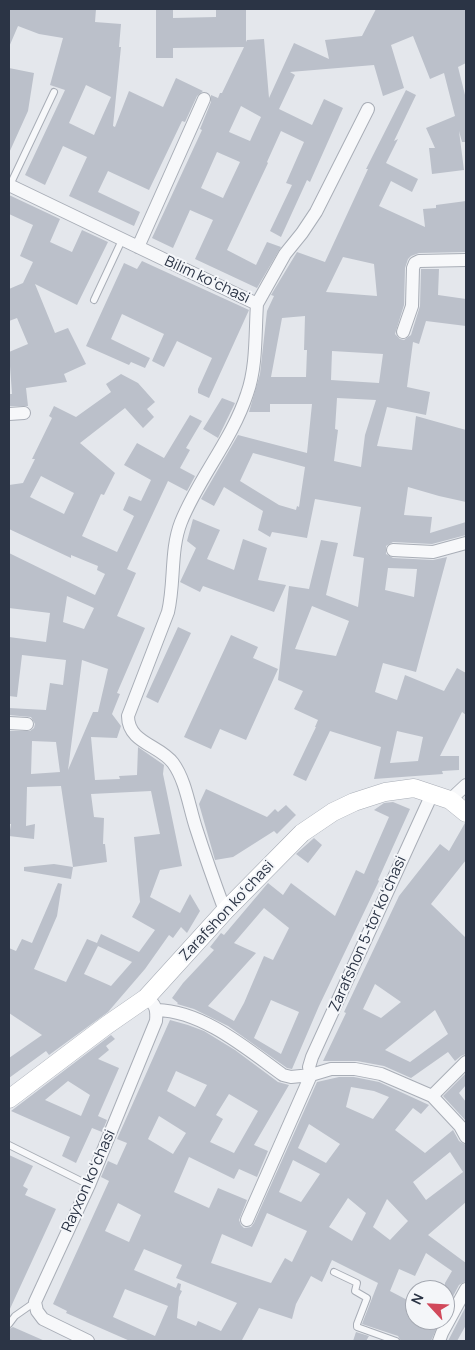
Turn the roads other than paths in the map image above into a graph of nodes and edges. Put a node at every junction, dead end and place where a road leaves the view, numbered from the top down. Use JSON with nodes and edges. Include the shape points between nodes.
{"nodes":[{"id":1,"x":54,"y":92,"type":"dead end"},
{"id":2,"x":204,"y":99,"type":"dead end"},
{"id":3,"x":368,"y":109,"type":"dead end"},
{"id":4,"x":9,"y":185,"type":"edge"},
{"id":5,"x":122,"y":240,"type":"junction"},
{"id":6,"x":138,"y":246,"type":"junction"},
{"id":7,"x":466,"y":260,"type":"edge"},
{"id":8,"x":94,"y":300,"type":"dead end"},
{"id":9,"x":257,"y":304,"type":"junction"},
{"id":10,"x":403,"y":332,"type":"dead end"},
{"id":11,"x":24,"y":413,"type":"dead end"},
{"id":12,"x":9,"y":414,"type":"edge"},
{"id":13,"x":466,"y":543,"type":"edge"},
{"id":14,"x":393,"y":550,"type":"dead end"},
{"id":15,"x":9,"y":723,"type":"edge"},
{"id":16,"x":27,"y":724,"type":"dead end"},
{"id":17,"x":466,"y":785,"type":"edge"},
{"id":18,"x":432,"y":794,"type":"junction"},
{"id":19,"x":450,"y":800,"type":"junction"},
{"id":20,"x":466,"y":812,"type":"edge"},
{"id":21,"x":225,"y":912,"type":"junction"},
{"id":22,"x":151,"y":1004,"type":"junction"},
{"id":23,"x":466,"y":1062,"type":"edge"},
{"id":24,"x":311,"y":1076,"type":"junction"},
{"id":25,"x":432,"y":1096,"type":"junction"},
{"id":26,"x":9,"y":1099,"type":"edge"},
{"id":27,"x":466,"y":1137,"type":"edge"},
{"id":28,"x":9,"y":1145,"type":"edge"},
{"id":29,"x":89,"y":1185,"type":"junction"},
{"id":30,"x":247,"y":1220,"type":"dead end"},
{"id":31,"x":334,"y":1272,"type":"dead end"},
{"id":32,"x":465,"y":1295,"type":"edge"},
{"id":33,"x":35,"y":1302,"type":"junction"},
{"id":34,"x":9,"y":1324,"type":"edge"},
{"id":35,"x":88,"y":1341,"type":"edge"},
{"id":36,"x":396,"y":1341,"type":"edge"},
{"id":37,"x":439,"y":1341,"type":"edge"}],
"edges":[{"from":1,"to":4,"type":"lane"},
{"from":2,"to":6,"type":"street"},
{"from":3,"to":9,"type":"street","name":"Bilim koʻchasi","via":[[316,212],[285,254]]},
{"from":4,"to":5,"type":"street","name":"Bilim koʻchasi"},
{"from":5,"to":6,"type":"street","name":"Bilim koʻchasi"},
{"from":5,"to":8,"type":"lane"},
{"from":6,"to":9,"type":"street","name":"Bilim koʻchasi"},
{"from":7,"to":10,"type":"street","via":[[415,263],[412,306]]},
{"from":9,"to":21,"type":"street","via":[[252,378],[248,392],[236,422],[180,524],[168,612],[128,716],[134,734],[167,757],[178,771]]},
{"from":11,"to":12,"type":"street"},
{"from":13,"to":14,"type":"street","via":[[434,552]]},
{"from":15,"to":16,"type":"street"},
{"from":17,"to":19,"type":"street"},
{"from":18,"to":19,"type":"street","name":"Zarafshon koʻchasi"},
{"from":18,"to":21,"type":"street","name":"Zarafshon koʻchasi","via":[[414,788],[385,792],[333,812],[302,833]]},
{"from":18,"to":24,"type":"street","name":"Zarafshon 5-tor koʻchasi","via":[[312,1057]]},
{"from":19,"to":20,"type":"street","name":"Zarafshon koʻchasi"},
{"from":21,"to":22,"type":"street","name":"Zarafshon koʻchasi"},
{"from":22,"to":24,"type":"street","via":[[208,1025],[283,1075]]},
{"from":22,"to":26,"type":"street","name":"Zarafshon koʻchasi","via":[[107,1025]]},
{"from":22,"to":29,"type":"street","name":"Rayxon koʻchasi","via":[[156,1021]]},
{"from":23,"to":25,"type":"street"},
{"from":24,"to":25,"type":"street","via":[[331,1069],[355,1069],[381,1074]]},
{"from":24,"to":30,"type":"street","name":"Zarafshon 5-tor koʻchasi"},
{"from":25,"to":27,"type":"street"},
{"from":28,"to":29,"type":"lane"},
{"from":29,"to":33,"type":"street","name":"Rayxon koʻchasi"},
{"from":31,"to":36,"type":"lane","via":[[357,1283],[356,1293],[367,1298],[357,1326]]},
{"from":32,"to":37,"type":"street"},
{"from":33,"to":34,"type":"lane"},
{"from":33,"to":35,"type":"street","via":[[43,1319]]}]}
